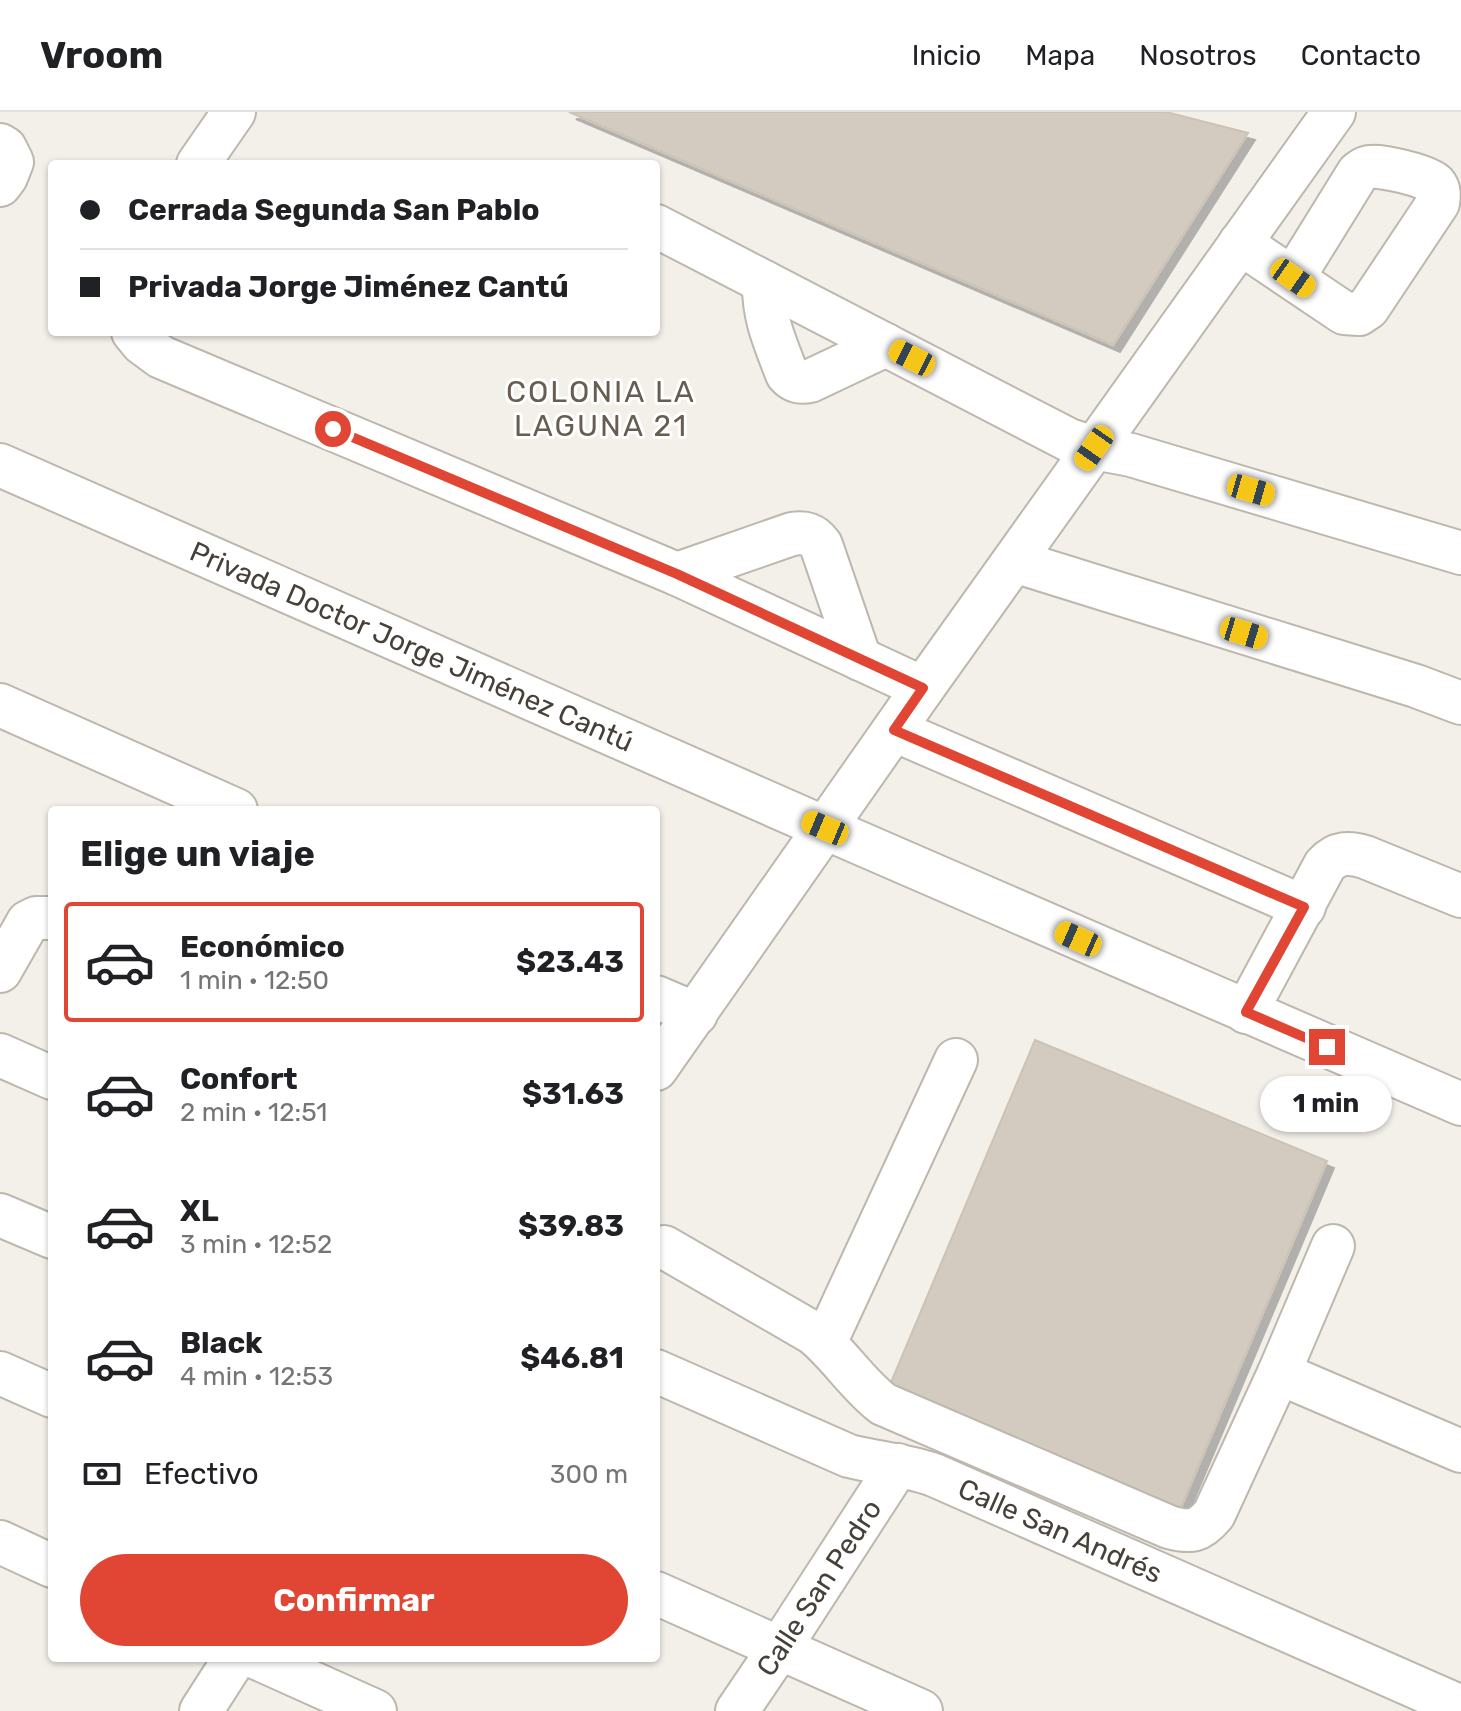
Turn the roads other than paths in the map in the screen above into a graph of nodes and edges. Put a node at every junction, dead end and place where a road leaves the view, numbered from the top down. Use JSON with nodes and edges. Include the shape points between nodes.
{"nodes":[{"id":1,"x":234,"y":112,"type":"edge"},
{"id":2,"x":1334,"y":112,"type":"edge"},
{"id":3,"x":0,"y":145,"type":"edge"},
{"id":4,"x":201,"y":160,"type":"edge"},
{"id":5,"x":0,"y":185,"type":"edge"},
{"id":6,"x":660,"y":228,"type":"edge"},
{"id":7,"x":1240,"y":243,"type":"junction"},
{"id":8,"x":1293,"y":278,"type":"dead end"},
{"id":9,"x":764,"y":282,"type":"junction"},
{"id":10,"x":136,"y":336,"type":"edge"},
{"id":11,"x":886,"y":345,"type":"junction"},
{"id":12,"x":1094,"y":448,"type":"junction"},
{"id":13,"x":0,"y":465,"type":"edge"},
{"id":14,"x":1461,"y":553,"type":"edge"},
{"id":15,"x":1014,"y":561,"type":"junction"},
{"id":16,"x":677,"y":574,"type":"junction"},
{"id":17,"x":860,"y":659,"type":"junction"},
{"id":18,"x":923,"y":688,"type":"junction"},
{"id":19,"x":1461,"y":703,"type":"edge"},
{"id":20,"x":0,"y":705,"type":"edge"},
{"id":21,"x":894,"y":730,"type":"junction"},
{"id":22,"x":227,"y":806,"type":"edge"},
{"id":23,"x":825,"y":828,"type":"junction"},
{"id":24,"x":1461,"y":896,"type":"edge"},
{"id":25,"x":1304,"y":907,"type":"junction"},
{"id":26,"x":48,"y":918,"type":"edge"},
{"id":27,"x":0,"y":971,"type":"edge"},
{"id":28,"x":660,"y":999,"type":"edge"},
{"id":29,"x":1246,"y":1012,"type":"junction"},
{"id":30,"x":696,"y":1014,"type":"junction"},
{"id":31,"x":0,"y":1055,"type":"edge"},
{"id":32,"x":956,"y":1060,"type":"dead end"},
{"id":33,"x":660,"y":1064,"type":"edge"},
{"id":34,"x":48,"y":1076,"type":"edge"},
{"id":35,"x":1461,"y":1104,"type":"edge"},
{"id":36,"x":0,"y":1215,"type":"edge"},
{"id":37,"x":48,"y":1235,"type":"edge"},
{"id":38,"x":1333,"y":1246,"type":"dead end"},
{"id":39,"x":664,"y":1247,"type":"dead end"},
{"id":40,"x":825,"y":1343,"type":"junction"},
{"id":41,"x":0,"y":1373,"type":"edge"},
{"id":42,"x":660,"y":1373,"type":"edge"},
{"id":43,"x":1279,"y":1373,"type":"junction"},
{"id":44,"x":48,"y":1394,"type":"edge"},
{"id":45,"x":1461,"y":1451,"type":"edge"},
{"id":46,"x":898,"y":1465,"type":"junction"},
{"id":47,"x":0,"y":1542,"type":"edge"},
{"id":48,"x":48,"y":1564,"type":"edge"},
{"id":49,"x":660,"y":1595,"type":"edge"},
{"id":50,"x":779,"y":1649,"type":"junction"},
{"id":51,"x":232,"y":1662,"type":"edge"},
{"id":52,"x":266,"y":1662,"type":"edge"},
{"id":53,"x":1461,"y":1707,"type":"edge"},
{"id":54,"x":201,"y":1711,"type":"edge"},
{"id":55,"x":375,"y":1711,"type":"edge"},
{"id":56,"x":737,"y":1711,"type":"edge"},
{"id":57,"x":921,"y":1711,"type":"edge"}],
"edges":[{"from":1,"to":4,"type":"street"},
{"from":2,"to":7,"type":"street"},
{"from":3,"to":5,"type":"street","via":[[12,162]]},
{"from":6,"to":9,"type":"street"},
{"from":7,"to":8,"type":"street"},
{"from":7,"to":12,"type":"street"},
{"from":9,"to":11,"type":"street"},
{"from":9,"to":11,"type":"street","via":[[767,320],[792,380],[810,381]]},
{"from":10,"to":16,"type":"street","via":[[161,357]]},
{"from":11,"to":12,"type":"street"},
{"from":12,"to":14,"type":"street"},
{"from":12,"to":15,"type":"street"},
{"from":13,"to":23,"type":"street","name":"Privada Doctor Jorge Jiménez Cantú"},
{"from":15,"to":18,"type":"street"},
{"from":15,"to":19,"type":"street"},
{"from":16,"to":17,"type":"street"},
{"from":16,"to":17,"type":"street","via":[[792,534],[815,537]]},
{"from":17,"to":18,"type":"street"},
{"from":18,"to":21,"type":"street"},
{"from":20,"to":22,"type":"street"},
{"from":21,"to":23,"type":"street"},
{"from":21,"to":25,"type":"street"},
{"from":23,"to":29,"type":"street","name":"Privada Doctor Jorge Jiménez Cantú"},
{"from":23,"to":30,"type":"street"},
{"from":24,"to":25,"type":"street","via":[[1353,853],[1332,857]]},
{"from":25,"to":29,"type":"street"},
{"from":26,"to":27,"type":"street","via":[[28,922]]},
{"from":28,"to":30,"type":"street"},
{"from":29,"to":35,"type":"street","name":"Privada Doctor Jorge Jiménez Cantú"},
{"from":30,"to":33,"type":"street"},
{"from":31,"to":34,"type":"street"},
{"from":32,"to":40,"type":"street"},
{"from":36,"to":37,"type":"street"},
{"from":38,"to":43,"type":"street"},
{"from":39,"to":40,"type":"street"},
{"from":40,"to":43,"type":"street","via":[[883,1404],[1185,1531],[1198,1529],[1214,1514]]},
{"from":41,"to":44,"type":"street"},
{"from":42,"to":46,"type":"street","name":"Calle San Andrés","via":[[849,1456]]},
{"from":43,"to":45,"type":"street"},
{"from":46,"to":50,"type":"street","name":"Calle San Pedro"},
{"from":46,"to":53,"type":"street","name":"Calle San Andrés","via":[[934,1475]]},
{"from":47,"to":48,"type":"street"},
{"from":49,"to":50,"type":"street"},
{"from":50,"to":56,"type":"street","name":"Calle San Pedro"},
{"from":50,"to":57,"type":"street"},
{"from":51,"to":54,"type":"street"},
{"from":52,"to":55,"type":"street"}]}
